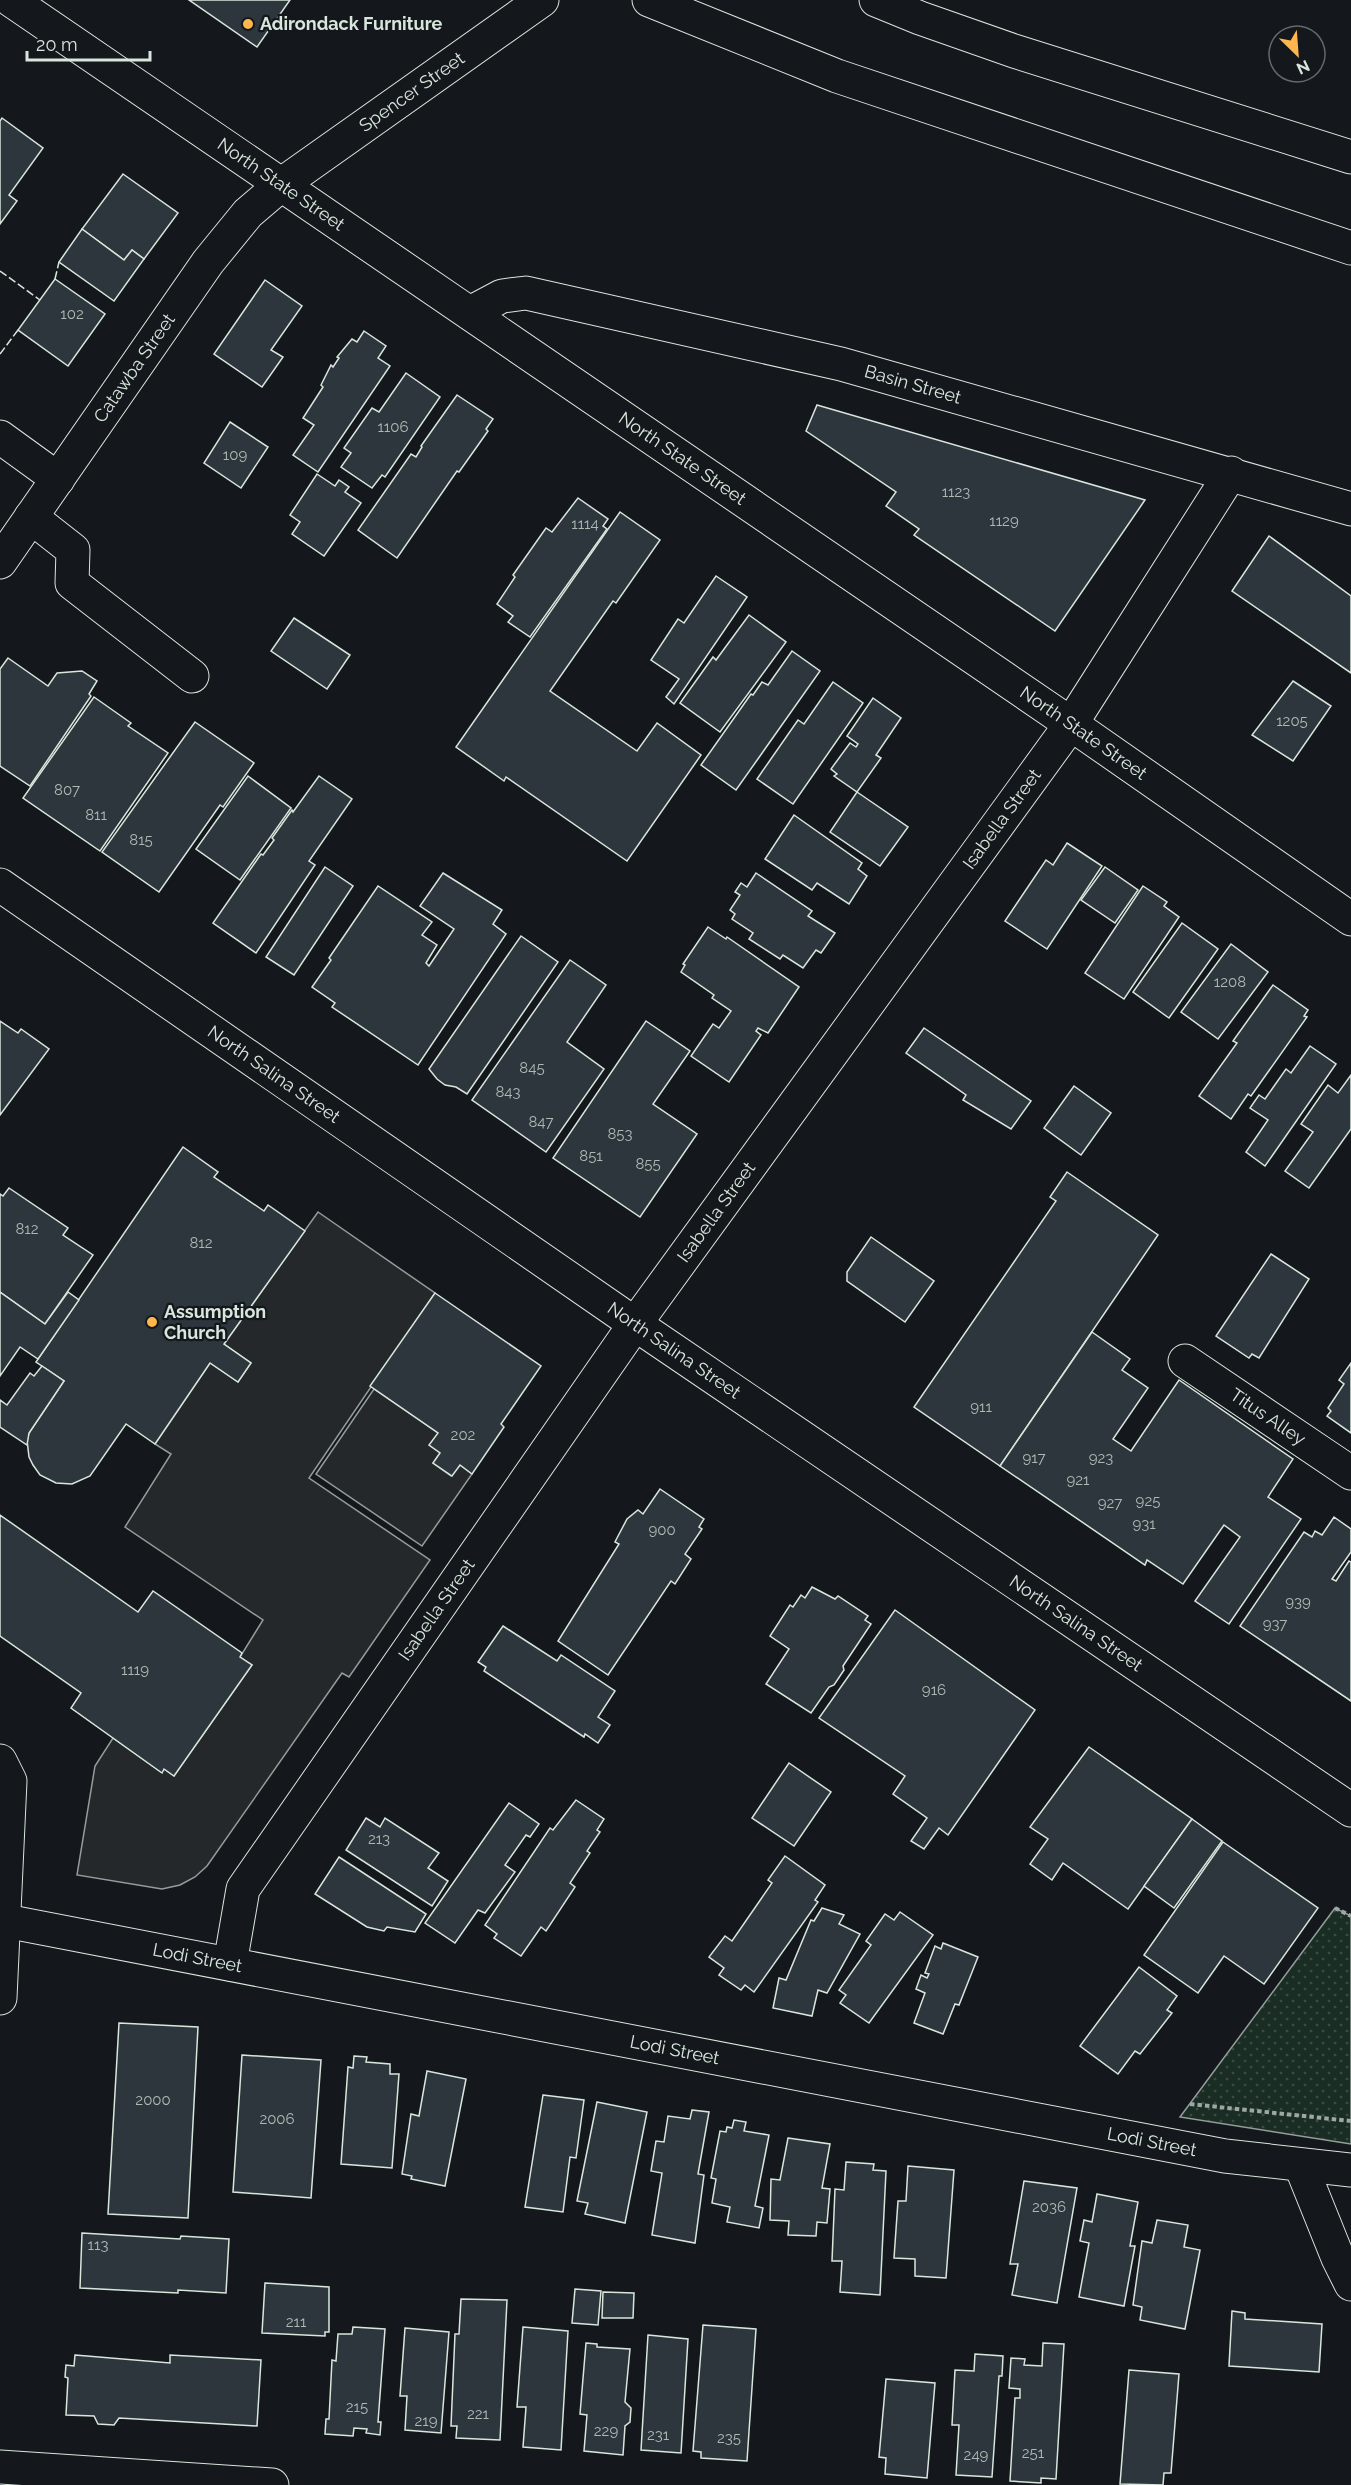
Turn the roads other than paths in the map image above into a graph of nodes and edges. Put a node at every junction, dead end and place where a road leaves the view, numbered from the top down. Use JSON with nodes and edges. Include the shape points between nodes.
{"nodes":[{"id":1,"x":11,"y":0,"type":"edge"},
{"id":2,"x":542,"y":0,"type":"edge"},
{"id":3,"x":648,"y":0,"type":"edge"},
{"id":4,"x":876,"y":0,"type":"edge"},
{"id":5,"x":1351,"y":157,"type":"edge"},
{"id":6,"x":282,"y":184,"type":"junction"},
{"id":7,"x":1351,"y":248,"type":"edge"},
{"id":8,"x":470,"y":314,"type":"junction"},
{"id":9,"x":0,"y":437,"type":"edge"},
{"id":10,"x":1231,"y":473,"type":"junction"},
{"id":11,"x":58,"y":479,"type":"junction"},
{"id":12,"x":1351,"y":509,"type":"edge"},
{"id":13,"x":31,"y":517,"type":"junction"},
{"id":14,"x":0,"y":562,"type":"edge"},
{"id":15,"x":192,"y":676,"type":"dead end"},
{"id":16,"x":1071,"y":724,"type":"junction"},
{"id":17,"x":0,"y":885,"type":"edge"},
{"id":18,"x":1351,"y":919,"type":"edge"},
{"id":19,"x":635,"y":1324,"type":"junction"},
{"id":20,"x":1185,"y":1361,"type":"dead end"},
{"id":21,"x":1351,"y":1473,"type":"edge"},
{"id":22,"x":0,"y":1761,"type":"edge"},
{"id":23,"x":1351,"y":1810,"type":"edge"},
{"id":24,"x":2,"y":1920,"type":"edge"},
{"id":25,"x":230,"y":1964,"type":"junction"},
{"id":26,"x":0,"y":1998,"type":"edge"},
{"id":27,"x":1301,"y":2166,"type":"junction"},
{"id":28,"x":1351,"y":2170,"type":"edge"},
{"id":29,"x":1351,"y":2284,"type":"edge"},
{"id":30,"x":0,"y":2467,"type":"edge"},
{"id":31,"x":272,"y":2485,"type":"edge"}],
"edges":[{"from":1,"to":6,"type":"main road","name":"North State Street"},
{"from":2,"to":6,"type":"main road","name":"Spencer Street"},
{"from":3,"to":7,"type":"main road","via":[[837,76]]},
{"from":4,"to":5,"type":"main road","via":[[1014,51]]},
{"from":6,"to":8,"type":"main road","name":"North State Street"},
{"from":6,"to":11,"type":"main road","name":"Catawba Street","via":[[248,213],[208,262]]},
{"from":8,"to":10,"type":"main road","name":"Basin Street","via":[[502,296],[526,293],[841,364]]},
{"from":8,"to":16,"type":"main road","name":"North State Street"},
{"from":9,"to":11,"type":"main road"},
{"from":10,"to":12,"type":"main road","name":"Basin Street"},
{"from":10,"to":16,"type":"main road","name":"Isabella Street"},
{"from":11,"to":13,"type":"main road","name":"Catawba Street"},
{"from":13,"to":14,"type":"main road","name":"Catawba Street"},
{"from":13,"to":15,"type":"main road","via":[[73,550],[72,583]]},
{"from":16,"to":18,"type":"main road","name":"North State Street"},
{"from":16,"to":19,"type":"main road","name":"Isabella Street"},
{"from":17,"to":19,"type":"main road","name":"North Salina Street"},
{"from":19,"to":23,"type":"main road","name":"North Salina Street"},
{"from":19,"to":25,"type":"main road","name":"Isabella Street","via":[[243,1889]]},
{"from":20,"to":21,"type":"main road","name":"Titus Alley"},
{"from":22,"to":24,"type":"main road","via":[[10,1781]]},
{"from":24,"to":25,"type":"main road","name":"Lodi Street"},
{"from":24,"to":26,"type":"main road"},
{"from":25,"to":27,"type":"main road","name":"Lodi Street","via":[[1225,2156]]},
{"from":27,"to":28,"type":"main road","name":"Lodi Street"},
{"from":27,"to":29,"type":"main road"},
{"from":30,"to":31,"type":"main road"}]}
